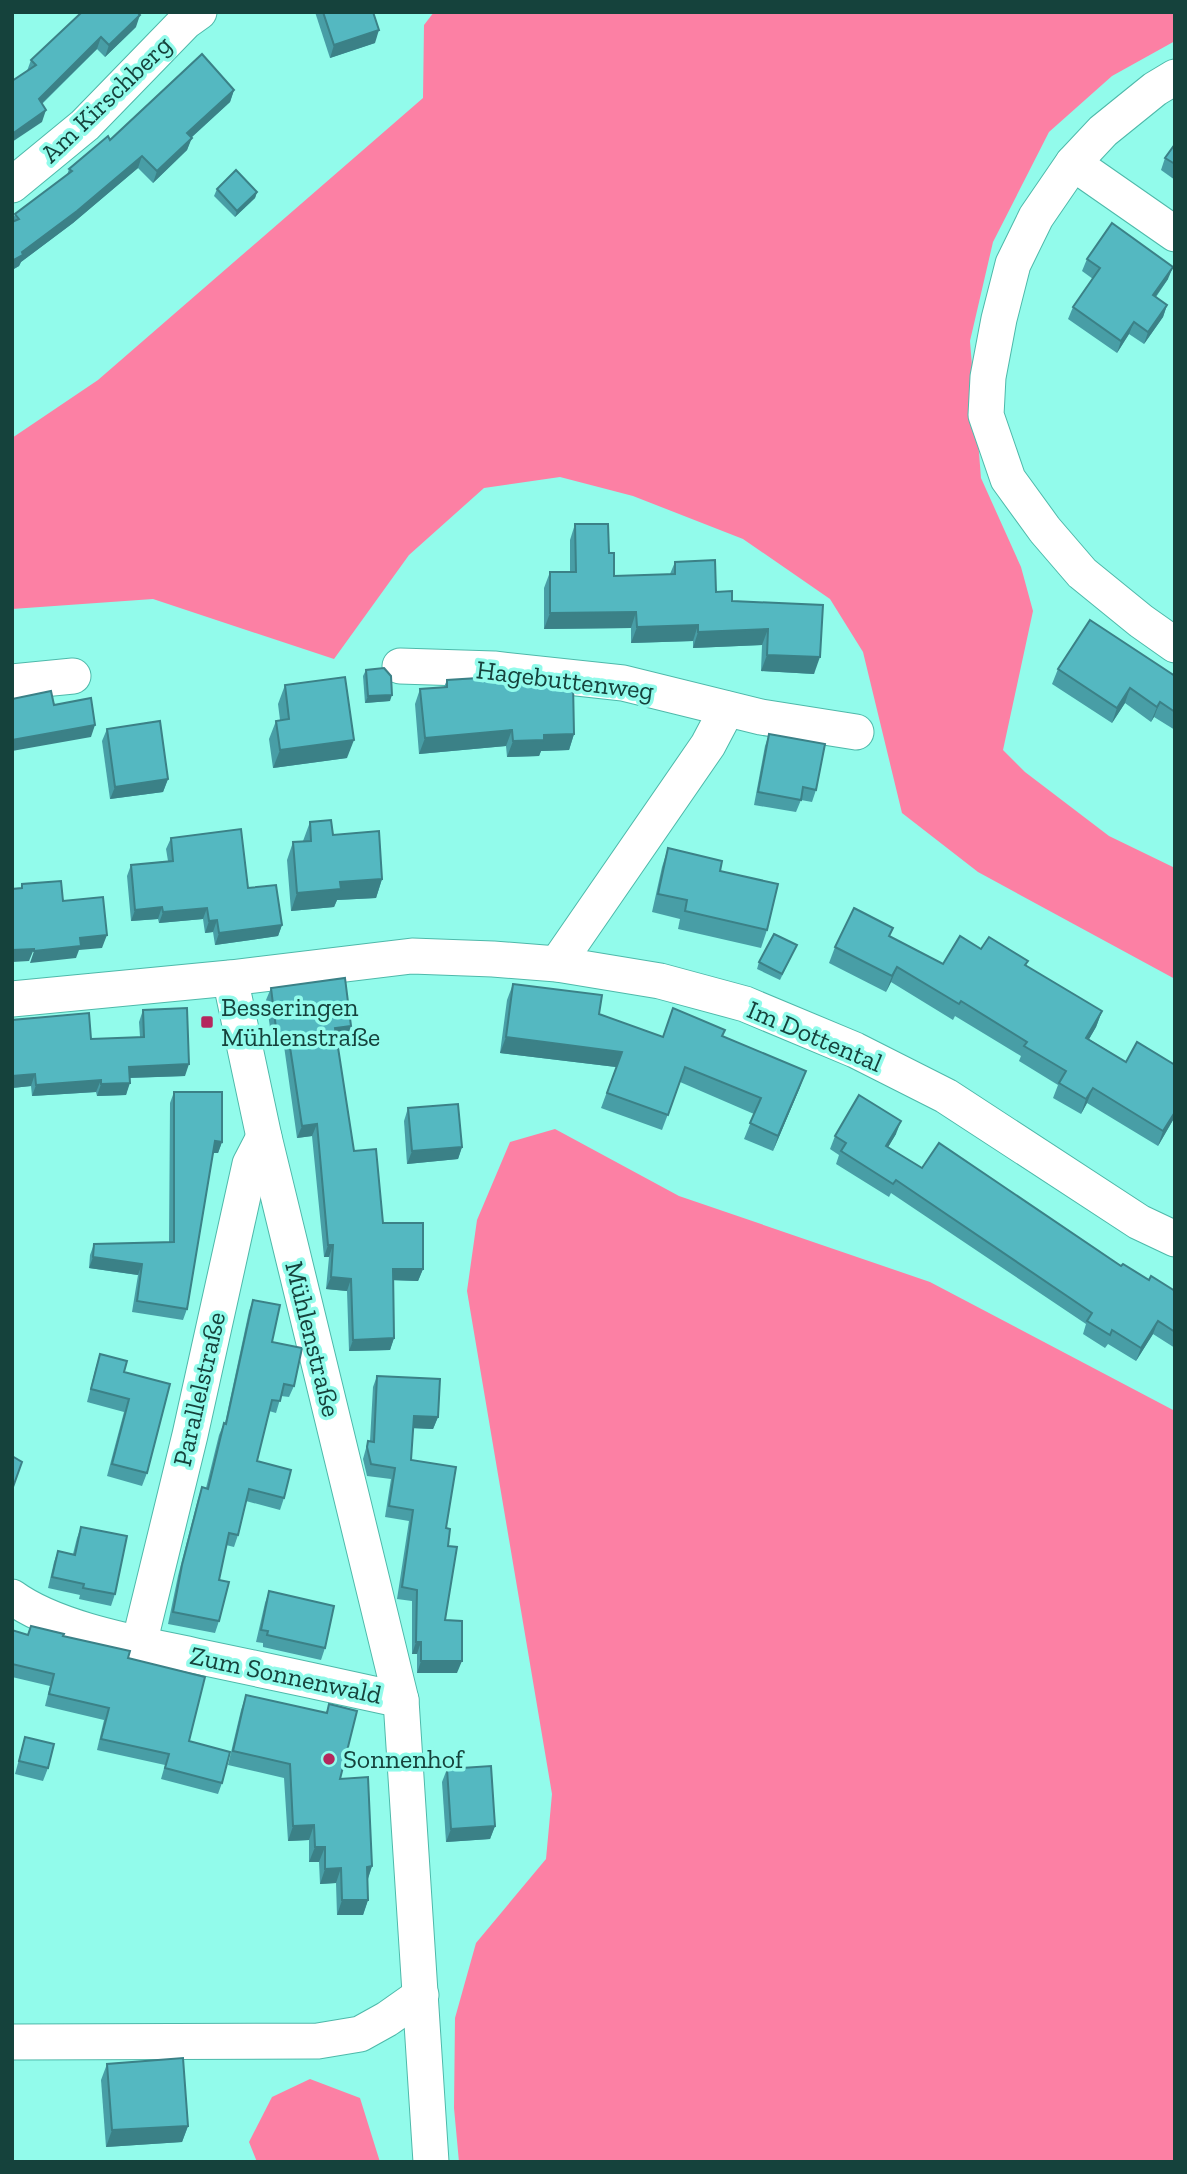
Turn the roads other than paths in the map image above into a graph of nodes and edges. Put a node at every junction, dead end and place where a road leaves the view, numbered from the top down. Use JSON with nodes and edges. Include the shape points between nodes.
{"nodes":[{"id":1,"x":199,"y":12,"type":"edge"},
{"id":2,"x":1175,"y":77,"type":"edge"},
{"id":3,"x":1073,"y":163,"type":"junction"},
{"id":4,"x":12,"y":185,"type":"edge"},
{"id":5,"x":1175,"y":234,"type":"edge"},
{"id":6,"x":1175,"y":645,"type":"edge"},
{"id":7,"x":400,"y":666,"type":"dead end"},
{"id":8,"x":73,"y":676,"type":"dead end"},
{"id":9,"x":12,"y":682,"type":"edge"},
{"id":10,"x":727,"y":709,"type":"junction"},
{"id":11,"x":856,"y":732,"type":"dead end"},
{"id":12,"x":557,"y":964,"type":"junction"},
{"id":13,"x":230,"y":978,"type":"junction"},
{"id":14,"x":12,"y":999,"type":"edge"},
{"id":15,"x":264,"y":1137,"type":"junction"},
{"id":16,"x":1175,"y":1239,"type":"edge"},
{"id":17,"x":12,"y":1597,"type":"edge"},
{"id":18,"x":139,"y":1644,"type":"junction"},
{"id":19,"x":401,"y":1700,"type":"junction"},
{"id":20,"x":421,"y":1995,"type":"junction"},
{"id":21,"x":12,"y":2042,"type":"edge"},
{"id":22,"x":431,"y":2162,"type":"edge"}],
"edges":[{"from":1,"to":4,"type":"street","name":"Am Kirschberg","via":[[85,125]]},
{"from":2,"to":3,"type":"street","via":[[1103,131]]},
{"from":3,"to":5,"type":"street"},
{"from":3,"to":6,"type":"street","via":[[1036,217],[1013,264],[988,377],[986,415],[1008,479],[1045,530],[1082,573]]},
{"from":7,"to":10,"type":"street","name":"Hagebuttenweg","via":[[494,669],[610,681]]},
{"from":8,"to":9,"type":"street"},
{"from":10,"to":11,"type":"street","name":"Hagebuttenweg"},
{"from":10,"to":12,"type":"street","via":[[708,745]]},
{"from":12,"to":13,"type":"street","name":"Im Dottental","via":[[412,956]]},
{"from":12,"to":16,"type":"street","name":"Im Dottental","via":[[660,981],[745,1004],[855,1050],[946,1096],[1139,1222]]},
{"from":13,"to":14,"type":"street"},
{"from":13,"to":15,"type":"street","name":"Mühlenstraße"},
{"from":15,"to":18,"type":"street","name":"Parallelstraße","via":[[250,1164]]},
{"from":15,"to":19,"type":"street","name":"Mühlenstraße"},
{"from":17,"to":18,"type":"street","name":"Zum Sonnenwald","via":[[42,1615]]},
{"from":18,"to":19,"type":"street","name":"Zum Sonnenwald"},
{"from":19,"to":20,"type":"street","name":"Zum Sonnenwald"},
{"from":20,"to":21,"type":"street","via":[[360,2034],[318,2041]]},
{"from":20,"to":22,"type":"street","name":"Zum Sonnenwald"}]}
